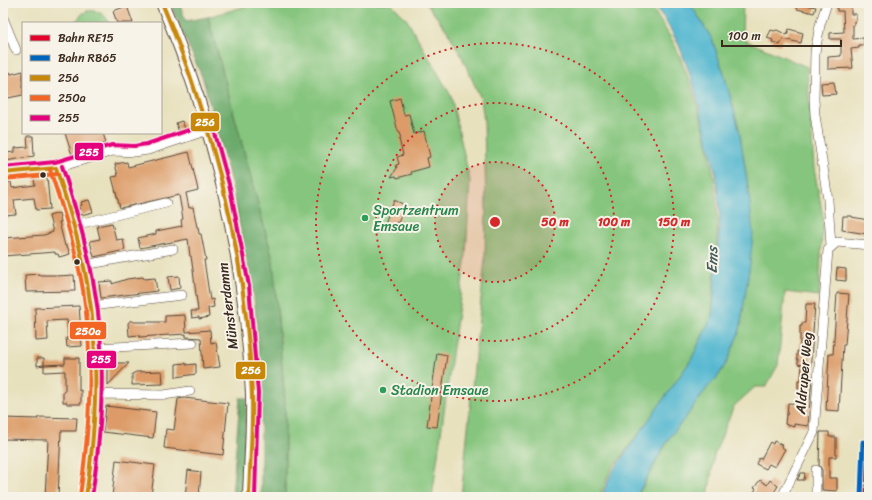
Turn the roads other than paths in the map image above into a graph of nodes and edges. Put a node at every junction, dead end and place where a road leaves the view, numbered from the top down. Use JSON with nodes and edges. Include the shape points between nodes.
{"nodes":[{"id":1,"x":162,"y":3,"type":"edge"},
{"id":2,"x":827,"y":3,"type":"edge"},
{"id":3,"x":3,"y":18,"type":"edge"},
{"id":4,"x":16,"y":50,"type":"dead end"},
{"id":5,"x":208,"y":130,"type":"junction"},
{"id":6,"x":56,"y":168,"type":"junction"},
{"id":7,"x":3,"y":173,"type":"edge"},
{"id":8,"x":166,"y":203,"type":"dead end"},
{"id":9,"x":74,"y":225,"type":"junction"},
{"id":10,"x":868,"y":245,"type":"edge"},
{"id":11,"x":831,"y":246,"type":"junction"},
{"id":12,"x":173,"y":248,"type":"dead end"},
{"id":13,"x":84,"y":265,"type":"junction"},
{"id":14,"x":182,"y":295,"type":"dead end"},
{"id":15,"x":92,"y":306,"type":"junction"},
{"id":16,"x":193,"y":343,"type":"dead end"},
{"id":17,"x":95,"y":348,"type":"junction"},
{"id":18,"x":190,"y":391,"type":"dead end"},
{"id":19,"x":97,"y":394,"type":"junction"},
{"id":20,"x":816,"y":470,"type":"dead end"},
{"id":21,"x":86,"y":497,"type":"edge"},
{"id":22,"x":249,"y":497,"type":"edge"},
{"id":23,"x":782,"y":497,"type":"edge"},
{"id":24,"x":816,"y":497,"type":"edge"}],
"edges":[{"from":1,"to":5,"type":"main road","name":"Münsterdamm","via":[[186,60]]},
{"from":2,"to":11,"type":"street","name":"Aldruper Weg","via":[[815,52],[814,99],[828,200]]},
{"from":3,"to":4,"type":"street"},
{"from":5,"to":6,"type":"street","via":[[148,150],[113,151]]},
{"from":5,"to":22,"type":"main road","name":"Münsterdamm","via":[[224,189],[243,287],[252,394]]},
{"from":6,"to":7,"type":"street"},
{"from":6,"to":9,"type":"street"},
{"from":8,"to":9,"type":"street"},
{"from":9,"to":13,"type":"street"},
{"from":10,"to":11,"type":"street","via":[[837,242]]},
{"from":11,"to":23,"type":"street","name":"Aldruper Weg","via":[[828,250],[814,432]]},
{"from":12,"to":13,"type":"street"},
{"from":13,"to":15,"type":"street"},
{"from":14,"to":15,"type":"street"},
{"from":15,"to":17,"type":"street"},
{"from":16,"to":17,"type":"street"},
{"from":17,"to":19,"type":"street"},
{"from":18,"to":19,"type":"street","via":[[164,395]]},
{"from":19,"to":21,"type":"street"},
{"from":20,"to":24,"type":"street"}]}
